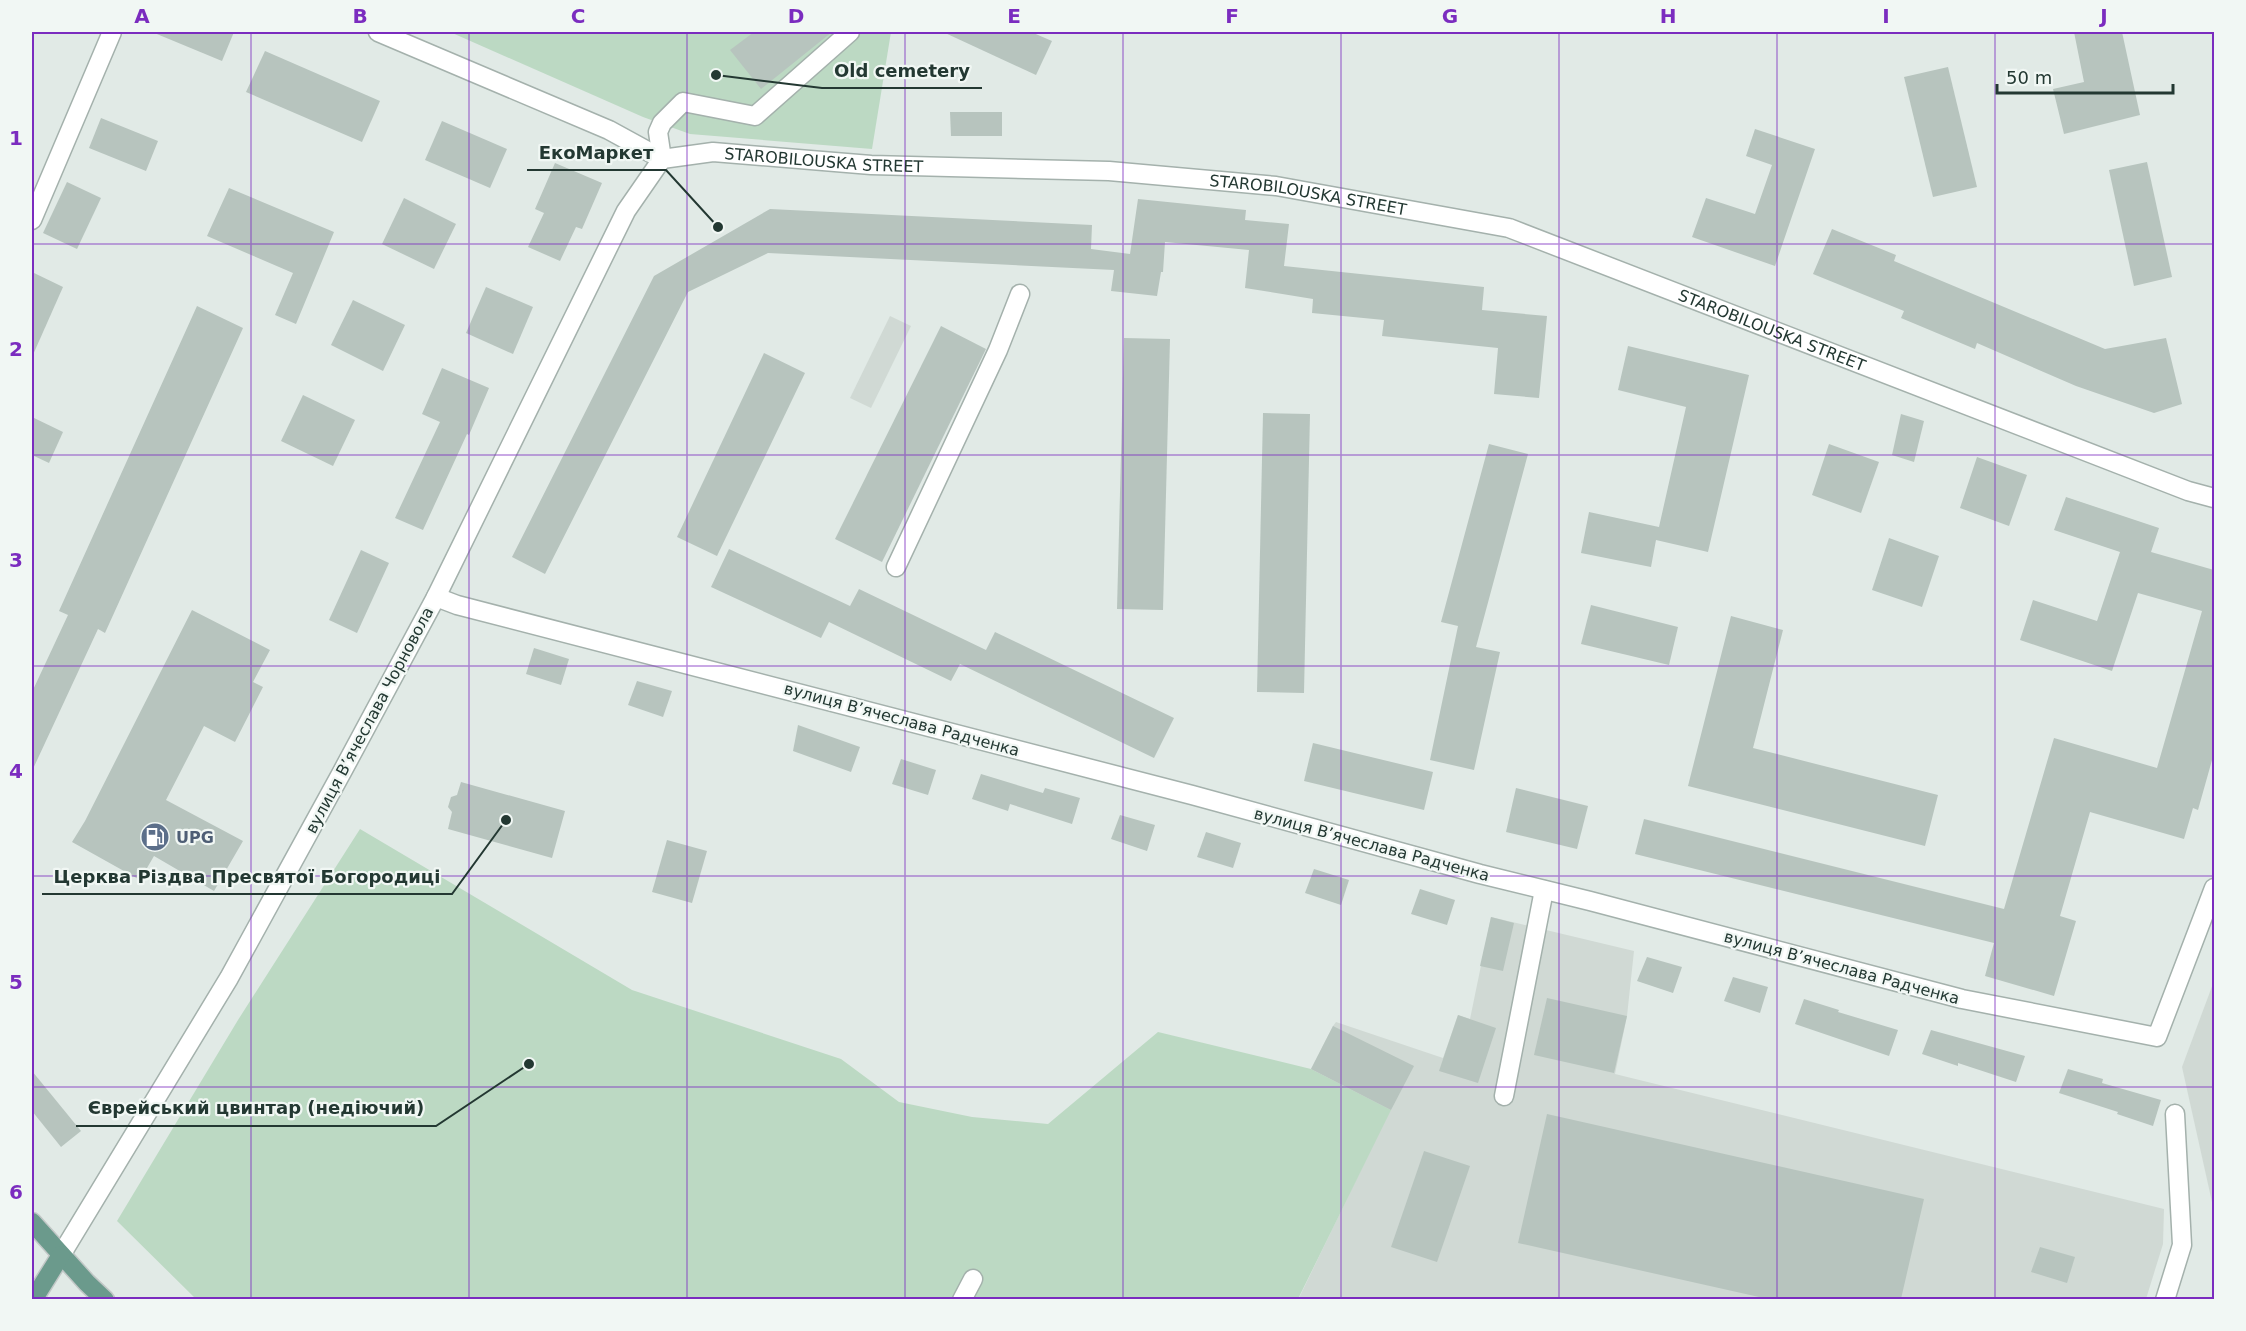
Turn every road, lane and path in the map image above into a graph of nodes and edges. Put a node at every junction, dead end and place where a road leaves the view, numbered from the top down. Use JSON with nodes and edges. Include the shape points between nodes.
{"nodes":[{"id":1,"x":112,"y":32,"type":"edge"},
{"id":2,"x":378,"y":32,"type":"edge"},
{"id":3,"x":850,"y":32,"type":"edge"},
{"id":4,"x":662,"y":159,"type":"junction"},
{"id":5,"x":32,"y":220,"type":"edge"},
{"id":6,"x":1020,"y":294,"type":"dead end"},
{"id":7,"x":2214,"y":498,"type":"edge"},
{"id":8,"x":896,"y":567,"type":"dead end"},
{"id":9,"x":436,"y":597,"type":"junction"},
{"id":10,"x":2214,"y":888,"type":"edge"},
{"id":11,"x":1544,"y":890,"type":"junction"},
{"id":12,"x":1504,"y":1096,"type":"dead end"},
{"id":13,"x":2175,"y":1114,"type":"dead end"},
{"id":14,"x":32,"y":1222,"type":"edge"},
{"id":15,"x":61,"y":1255,"type":"junction"},
{"id":16,"x":973,"y":1279,"type":"dead end"},
{"id":17,"x":33,"y":1299,"type":"edge"},
{"id":18,"x":105,"y":1299,"type":"edge"},
{"id":19,"x":962,"y":1299,"type":"edge"},
{"id":20,"x":2165,"y":1299,"type":"edge"}],
"edges":[{"from":1,"to":5,"type":"street"},
{"from":2,"to":4,"type":"street","via":[[609,130]]},
{"from":3,"to":4,"type":"street","via":[[755,116],[683,102],[658,132]]},
{"from":4,"to":7,"type":"street","name":"STAROBILOUSKA STREET","via":[[713,152],[871,165],[1109,171],[1276,186],[1509,228]]},
{"from":4,"to":9,"type":"street","name":"вулиця Вʼячеслава Чорновола","via":[[626,211]]},
{"from":6,"to":8,"type":"street","via":[[998,350]]},
{"from":9,"to":11,"type":"street","name":"вулиця Вʼячеслава Радченка"},
{"from":9,"to":15,"type":"street","name":"вулиця Вʼячеслава Чорновола","via":[[229,978]]},
{"from":10,"to":11,"type":"street","name":"вулиця Вʼячеслава Радченка","via":[[2157,1038],[1962,999]]},
{"from":11,"to":12,"type":"street"},
{"from":13,"to":20,"type":"street","via":[[2182,1245]]},
{"from":14,"to":15,"type":"main road"},
{"from":15,"to":17,"type":"main road","name":"вулиця Вʼячеслава Чорновола"},
{"from":15,"to":18,"type":"main road"},
{"from":16,"to":19,"type":"street"}]}
